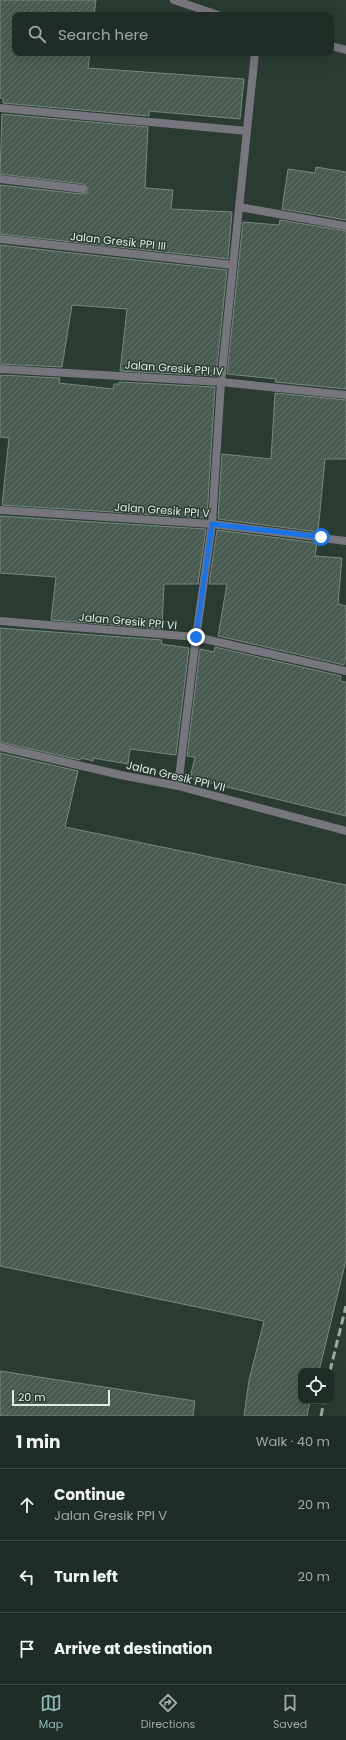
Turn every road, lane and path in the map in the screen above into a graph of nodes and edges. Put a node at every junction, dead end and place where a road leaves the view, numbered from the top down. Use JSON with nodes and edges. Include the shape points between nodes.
{"nodes":[{"id":1,"x":174,"y":0,"type":"edge"},
{"id":2,"x":209,"y":12,"type":"edge"},
{"id":3,"x":334,"y":47,"type":"edge"},
{"id":4,"x":346,"y":50,"type":"edge"},
{"id":5,"x":255,"y":56,"type":"edge"},
{"id":6,"x":0,"y":108,"type":"edge"},
{"id":7,"x":247,"y":131,"type":"junction"},
{"id":8,"x":0,"y":179,"type":"edge"},
{"id":9,"x":83,"y":189,"type":"dead end"},
{"id":10,"x":239,"y":207,"type":"junction"},
{"id":11,"x":346,"y":226,"type":"edge"},
{"id":12,"x":0,"y":239,"type":"edge"},
{"id":13,"x":233,"y":265,"type":"junction"},
{"id":14,"x":0,"y":368,"type":"edge"},
{"id":15,"x":221,"y":382,"type":"junction"},
{"id":16,"x":346,"y":394,"type":"edge"},
{"id":17,"x":0,"y":510,"type":"edge"},
{"id":18,"x":212,"y":524,"type":"junction"},
{"id":19,"x":346,"y":541,"type":"edge"},
{"id":20,"x":0,"y":622,"type":"edge"},
{"id":21,"x":196,"y":637,"type":"junction"},
{"id":22,"x":346,"y":671,"type":"edge"},
{"id":23,"x":0,"y":747,"type":"edge"},
{"id":24,"x":178,"y":786,"type":"junction"},
{"id":25,"x":346,"y":831,"type":"edge"}],
"edges":[{"from":1,"to":2,"type":"street"},
{"from":3,"to":4,"type":"street"},
{"from":5,"to":7,"type":"street"},
{"from":6,"to":7,"type":"street"},
{"from":7,"to":10,"type":"street"},
{"from":8,"to":9,"type":"street"},
{"from":10,"to":11,"type":"street"},
{"from":10,"to":13,"type":"street"},
{"from":12,"to":13,"type":"street","name":"Jalan Gresik PPI III"},
{"from":13,"to":15,"type":"street"},
{"from":14,"to":15,"type":"street","name":"Jalan Gresik PPI IV"},
{"from":15,"to":16,"type":"street","name":"Jalan Gresik PPI IV"},
{"from":15,"to":18,"type":"street"},
{"from":17,"to":18,"type":"street","name":"Jalan Gresik PPI V"},
{"from":18,"to":19,"type":"street","name":"Jalan Gresik PPI V"},
{"from":18,"to":21,"type":"street"},
{"from":20,"to":21,"type":"street","name":"Jalan Gresik PPI VI"},
{"from":21,"to":22,"type":"street","name":"Jalan Gresik PPI VI"},
{"from":21,"to":24,"type":"street"},
{"from":23,"to":24,"type":"street","name":"Jalan Gresik PPI VII"},
{"from":24,"to":25,"type":"street","name":"Jalan Gresik PPI VII"}]}
